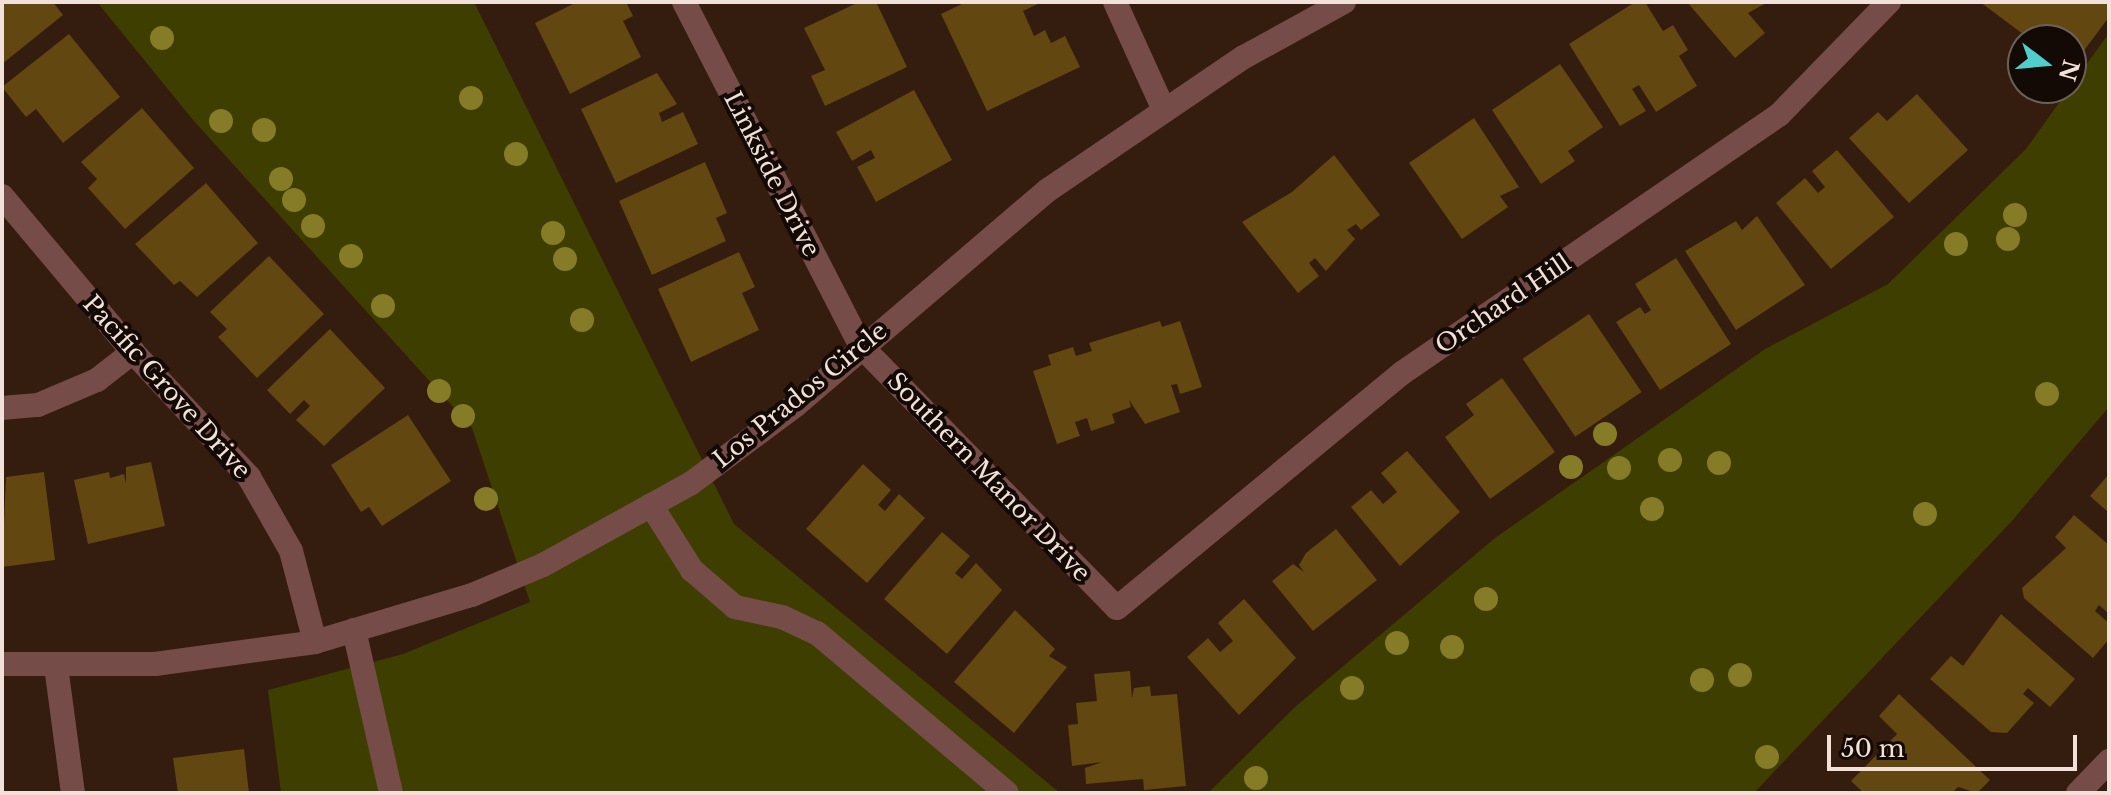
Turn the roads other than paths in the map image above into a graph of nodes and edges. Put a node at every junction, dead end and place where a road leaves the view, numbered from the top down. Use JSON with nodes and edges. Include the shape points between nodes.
{"nodes":[{"id":1,"x":684,"y":2,"type":"edge"},
{"id":2,"x":1115,"y":2,"type":"edge"},
{"id":3,"x":1344,"y":2,"type":"edge"},
{"id":4,"x":1889,"y":2,"type":"edge"},
{"id":5,"x":1164,"y":110,"type":"junction"},
{"id":6,"x":2,"y":196,"type":"edge"},
{"id":7,"x":861,"y":346,"type":"junction"},
{"id":8,"x":133,"y":352,"type":"junction"},
{"id":9,"x":2,"y":408,"type":"edge"},
{"id":10,"x":651,"y":505,"type":"junction"},
{"id":11,"x":1117,"y":608,"type":"joint"},
{"id":12,"x":354,"y":630,"type":"junction"},
{"id":13,"x":315,"y":642,"type":"junction"},
{"id":14,"x":2,"y":664,"type":"edge"},
{"id":15,"x":56,"y":666,"type":"junction"},
{"id":16,"x":2109,"y":761,"type":"edge"},
{"id":17,"x":73,"y":793,"type":"edge"},
{"id":18,"x":391,"y":793,"type":"edge"},
{"id":19,"x":1007,"y":793,"type":"edge"},
{"id":20,"x":2078,"y":793,"type":"edge"}],
"edges":[{"from":1,"to":7,"type":"street","name":"Linkside Drive"},
{"from":2,"to":5,"type":"street"},
{"from":3,"to":5,"type":"street","name":"Los Prados Circle"},
{"from":4,"to":11,"type":"street","name":"Orchard Hill","via":[[1779,115],[1402,373]]},
{"from":5,"to":7,"type":"street","name":"Los Prados Circle","via":[[1048,190]]},
{"from":6,"to":8,"type":"street","name":"Pacific Grove Drive"},
{"from":7,"to":10,"type":"street","name":"Los Prados Circle","via":[[796,405]]},
{"from":7,"to":11,"type":"street","name":"Southern Manor Drive"},
{"from":8,"to":9,"type":"street","via":[[97,380],[38,405]]},
{"from":8,"to":13,"type":"street","name":"Pacific Grove Drive","via":[[249,477],[291,551]]},
{"from":10,"to":12,"type":"street","name":"Los Prados Circle","via":[[529,571]]},
{"from":10,"to":19,"type":"street","via":[[692,570],[735,607],[782,617],[817,633]]},
{"from":12,"to":13,"type":"street","name":"Los Prados Circle"},
{"from":12,"to":18,"type":"street"},
{"from":13,"to":15,"type":"street","name":"Los Prados Circle","via":[[155,664]]},
{"from":14,"to":15,"type":"street","name":"Los Prados Circle"},
{"from":15,"to":17,"type":"street"},
{"from":16,"to":20,"type":"street"}]}
